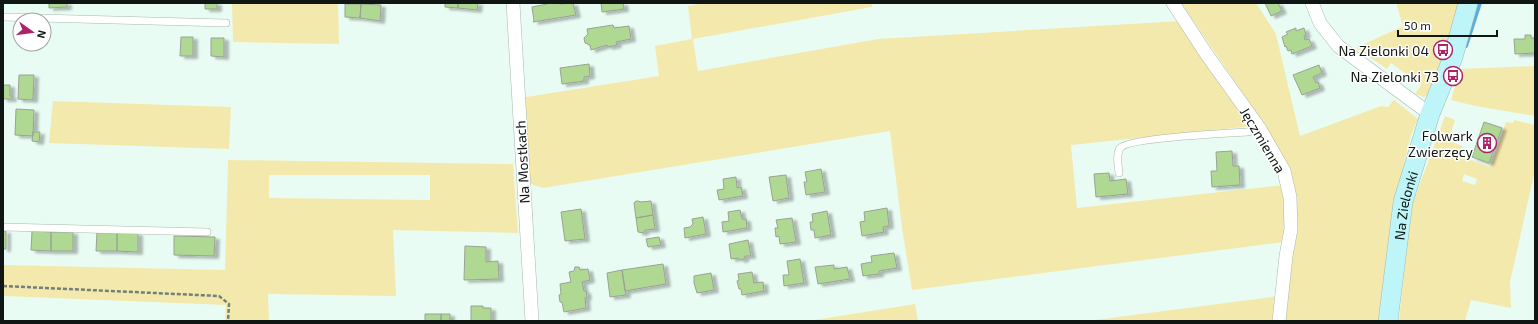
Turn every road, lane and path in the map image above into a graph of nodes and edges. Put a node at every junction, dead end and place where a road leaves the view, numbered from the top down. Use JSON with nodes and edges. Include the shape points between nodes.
{"nodes":[{"id":1,"x":513,"y":3,"type":"edge"},
{"id":2,"x":1173,"y":3,"type":"edge"},
{"id":3,"x":1312,"y":3,"type":"edge"},
{"id":4,"x":1468,"y":3,"type":"edge"},
{"id":5,"x":3,"y":17,"type":"edge"},
{"id":6,"x":226,"y":23,"type":"dead end"},
{"id":7,"x":1430,"y":114,"type":"junction"},
{"id":8,"x":1260,"y":129,"type":"junction"},
{"id":9,"x":1119,"y":173,"type":"dead end"},
{"id":10,"x":3,"y":227,"type":"edge"},
{"id":11,"x":207,"y":232,"type":"dead end"},
{"id":12,"x":3,"y":286,"type":"edge"},
{"id":13,"x":228,"y":321,"type":"edge"},
{"id":14,"x":532,"y":321,"type":"edge"},
{"id":15,"x":1278,"y":321,"type":"edge"},
{"id":16,"x":1388,"y":321,"type":"edge"}],
"edges":[{"from":1,"to":14,"type":"street","name":"Na Mostkach"},
{"from":2,"to":8,"type":"street","name":"Jęczmienna"},
{"from":3,"to":7,"type":"street","via":[[1320,23],[1338,46]]},
{"from":4,"to":7,"type":"street","name":"Na Zielonki","via":[[1453,57]]},
{"from":5,"to":6,"type":"lane"},
{"from":7,"to":16,"type":"street","name":"Na Zielonki","via":[[1403,202]]},
{"from":8,"to":9,"type":"lane","via":[[1149,140],[1124,145],[1118,154]]},
{"from":8,"to":15,"type":"street","name":"Jęczmienna","via":[[1284,171],[1290,197],[1291,229]]},
{"from":10,"to":11,"type":"lane"},
{"from":12,"to":13,"type":"path","via":[[220,296],[229,304]]}]}
